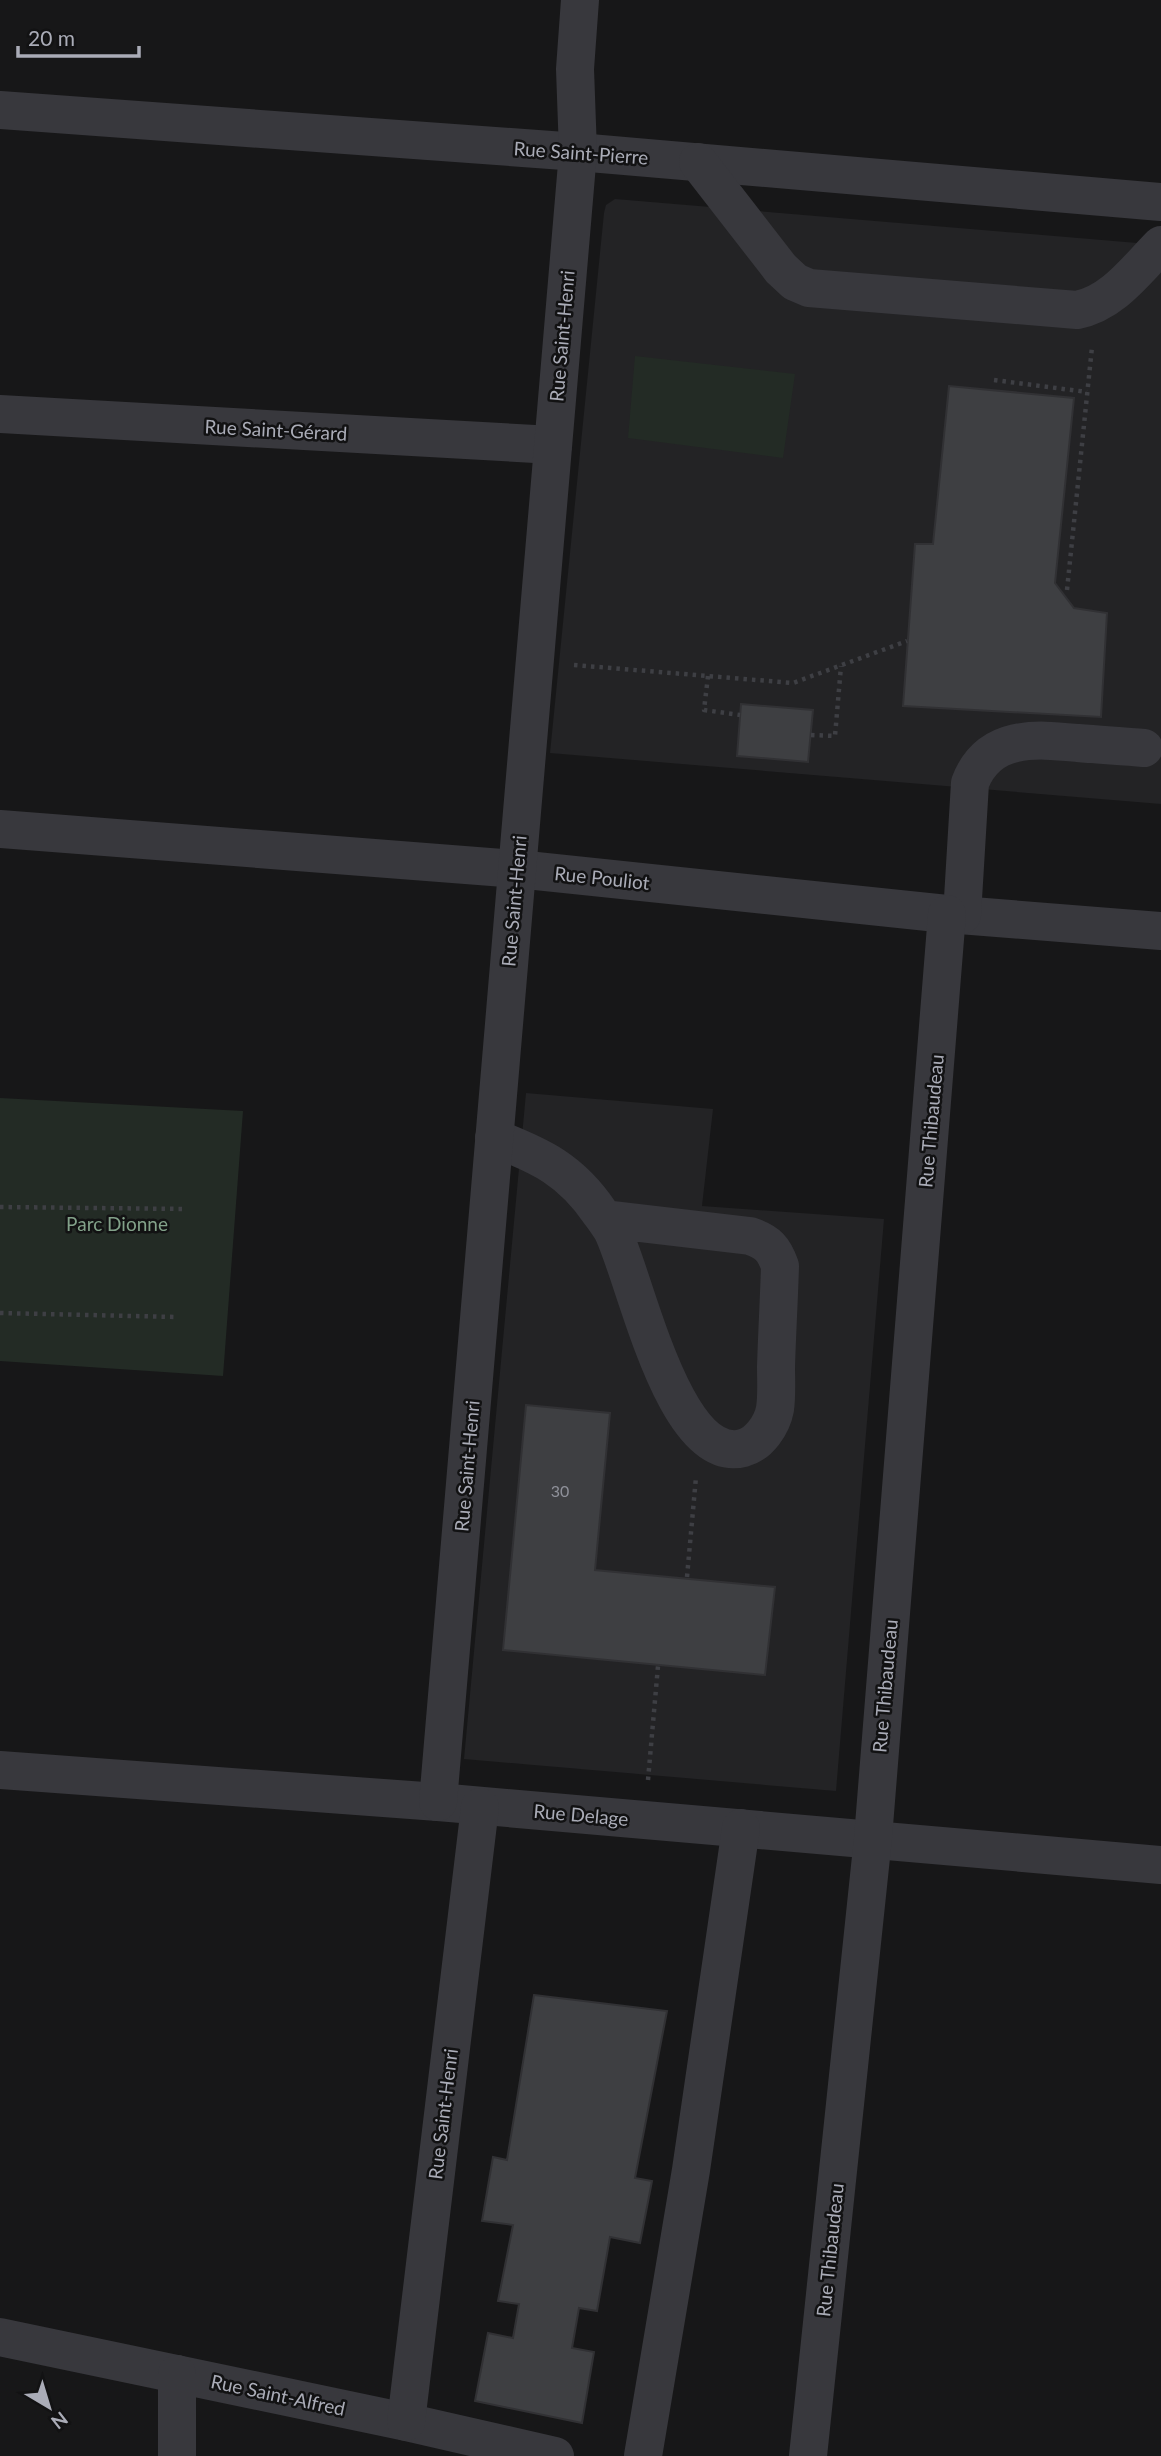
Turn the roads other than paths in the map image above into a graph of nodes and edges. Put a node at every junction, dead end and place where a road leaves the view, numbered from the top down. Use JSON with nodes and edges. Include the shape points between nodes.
{"nodes":[{"id":1,"x":580,"y":0,"type":"edge"},
{"id":2,"x":0,"y":110,"type":"edge"},
{"id":3,"x":578,"y":152,"type":"junction"},
{"id":4,"x":698,"y":162,"type":"junction"},
{"id":5,"x":1161,"y":202,"type":"edge"},
{"id":6,"x":1161,"y":244,"type":"edge"},
{"id":7,"x":0,"y":414,"type":"edge"},
{"id":8,"x":553,"y":445,"type":"junction"},
{"id":9,"x":1144,"y":748,"type":"dead end"},
{"id":10,"x":0,"y":829,"type":"edge"},
{"id":11,"x":517,"y":869,"type":"junction"},
{"id":12,"x":955,"y":915,"type":"junction"},
{"id":13,"x":1161,"y":931,"type":"edge"},
{"id":14,"x":494,"y":1138,"type":"junction"},
{"id":15,"x":605,"y":1219,"type":"junction"},
{"id":16,"x":0,"y":1770,"type":"edge"},
{"id":17,"x":439,"y":1802,"type":"junction"},
{"id":18,"x":480,"y":1807,"type":"junction"},
{"id":19,"x":741,"y":1828,"type":"junction"},
{"id":20,"x":873,"y":1839,"type":"junction"},
{"id":21,"x":1161,"y":1865,"type":"edge"},
{"id":22,"x":0,"y":2337,"type":"edge"},
{"id":23,"x":177,"y":2374,"type":"junction"},
{"id":24,"x":407,"y":2422,"type":"junction"},
{"id":25,"x":177,"y":2456,"type":"edge"},
{"id":26,"x":551,"y":2456,"type":"edge"},
{"id":27,"x":643,"y":2456,"type":"edge"},
{"id":28,"x":808,"y":2456,"type":"edge"}],
"edges":[{"from":1,"to":3,"type":"street","name":"Rue Saint-Henri","via":[[575,69]]},
{"from":2,"to":3,"type":"street","name":"Rue Saint-Pierre"},
{"from":3,"to":4,"type":"street","name":"Rue Saint-Pierre"},
{"from":3,"to":8,"type":"street","name":"Rue Saint-Henri"},
{"from":4,"to":5,"type":"street","name":"Rue Saint-Pierre"},
{"from":4,"to":6,"type":"street","via":[[781,269],[809,288],[1077,310],[1104,301]]},
{"from":7,"to":8,"type":"street","name":"Rue Saint-Gérard"},
{"from":8,"to":11,"type":"street","name":"Rue Saint-Henri"},
{"from":9,"to":12,"type":"street","name":"Rue Thibaudeau","via":[[1036,739],[991,754],[970,783]]},
{"from":10,"to":11,"type":"street","name":"Rue Pouliot"},
{"from":11,"to":12,"type":"street","name":"Rue Pouliot"},
{"from":11,"to":14,"type":"street","name":"Rue Saint-Henri"},
{"from":12,"to":13,"type":"street","name":"Rue Pouliot"},
{"from":12,"to":20,"type":"street","name":"Rue Thibaudeau"},
{"from":14,"to":15,"type":"street","via":[[557,1167],[583,1190]]},
{"from":14,"to":17,"type":"street","name":"Rue Saint-Henri"},
{"from":15,"to":15,"type":"street","via":[[672,1391],[686,1415],[719,1447],[733,1451],[749,1447],[761,1436],[775,1409],[780,1266],[775,1251],[750,1236]]},
{"from":16,"to":17,"type":"street","name":"Rue Delage"},
{"from":17,"to":18,"type":"street","name":"Rue Delage"},
{"from":18,"to":19,"type":"street","name":"Rue Delage"},
{"from":18,"to":24,"type":"street","name":"Rue Saint-Henri"},
{"from":19,"to":20,"type":"street","name":"Rue Delage"},
{"from":19,"to":27,"type":"street"},
{"from":20,"to":21,"type":"street","name":"Rue Delage"},
{"from":20,"to":28,"type":"street","name":"Rue Thibaudeau"},
{"from":22,"to":23,"type":"street","name":"Rue Saint-Alfred"},
{"from":23,"to":24,"type":"street","name":"Rue Saint-Alfred"},
{"from":23,"to":25,"type":"street"},
{"from":24,"to":26,"type":"street","name":"Rue Saint-Alfred"}]}
